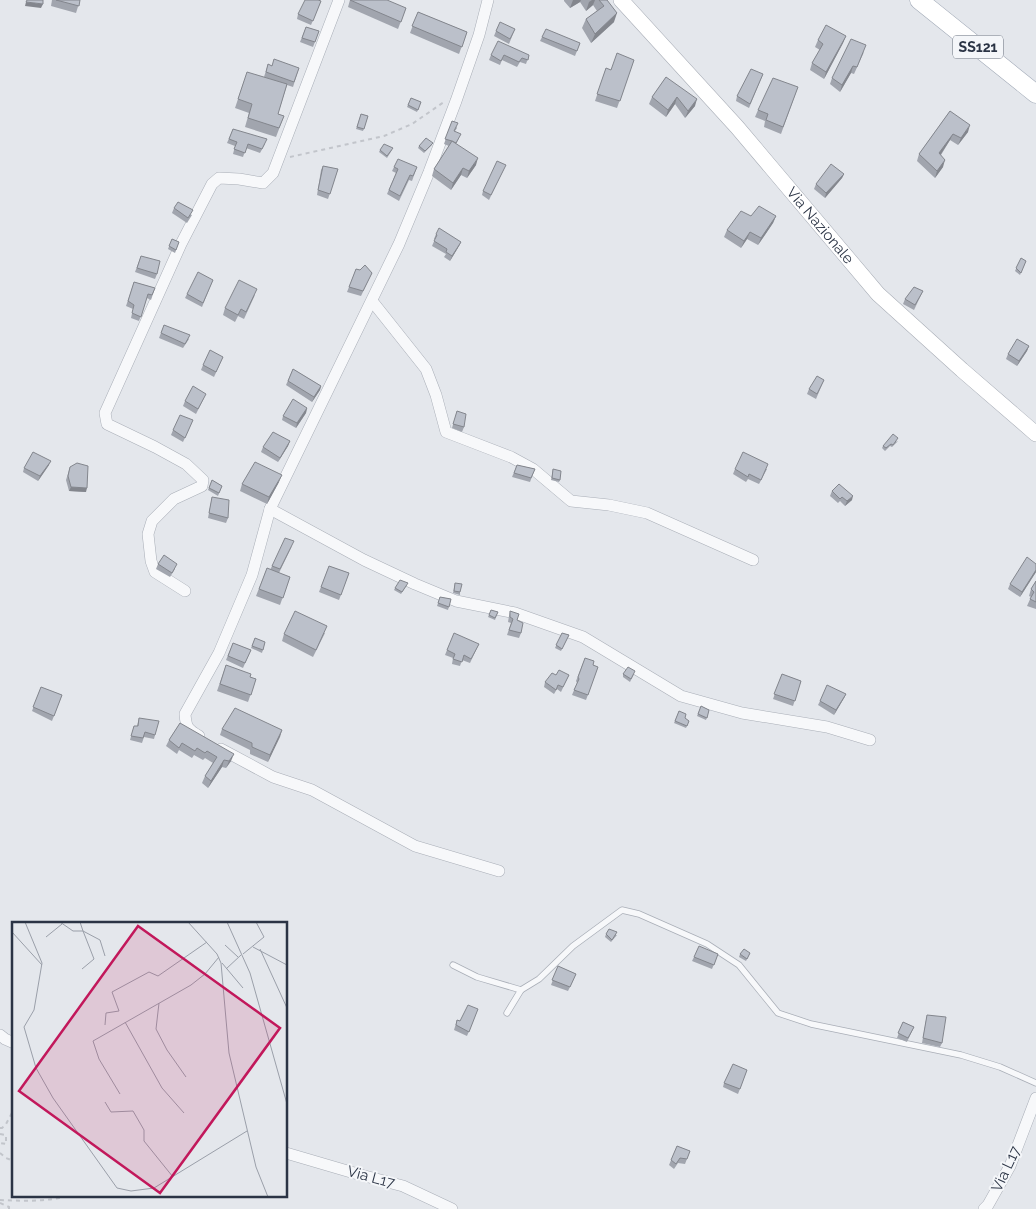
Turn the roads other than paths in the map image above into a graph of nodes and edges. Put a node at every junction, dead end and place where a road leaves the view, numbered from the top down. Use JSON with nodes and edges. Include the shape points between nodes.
{"nodes":[{"id":1,"x":339,"y":0,"type":"edge"},
{"id":2,"x":488,"y":0,"type":"edge"},
{"id":3,"x":621,"y":0,"type":"edge"},
{"id":4,"x":919,"y":0,"type":"edge"},
{"id":5,"x":1036,"y":94,"type":"edge"},
{"id":6,"x":372,"y":300,"type":"junction"},
{"id":7,"x":1036,"y":434,"type":"edge"},
{"id":8,"x":270,"y":509,"type":"junction"},
{"id":9,"x":753,"y":560,"type":"dead end"},
{"id":10,"x":185,"y":591,"type":"dead end"},
{"id":11,"x":870,"y":740,"type":"dead end"},
{"id":12,"x":499,"y":870,"type":"dead end"},
{"id":13,"x":453,"y":965,"type":"dead end"},
{"id":14,"x":522,"y":990,"type":"junction"},
{"id":15,"x":507,"y":1013,"type":"dead end"},
{"id":16,"x":0,"y":1035,"type":"edge"},
{"id":17,"x":12,"y":1042,"type":"edge"},
{"id":18,"x":1036,"y":1083,"type":"edge"},
{"id":19,"x":1036,"y":1098,"type":"edge"},
{"id":20,"x":288,"y":1154,"type":"edge"},
{"id":21,"x":452,"y":1209,"type":"edge"},
{"id":22,"x":984,"y":1209,"type":"edge"}],
"edges":[{"from":1,"to":10,"type":"street","via":[[273,173],[263,183],[219,178],[212,184],[104,413],[107,424],[186,464],[203,480],[202,486],[174,498],[152,521],[148,534],[150,561],[155,572]]},
{"from":2,"to":6,"type":"street","via":[[479,35],[429,172]]},
{"from":3,"to":7,"type":"main road","name":"Via Nazionale","via":[[737,127],[878,294]]},
{"from":4,"to":5,"type":"main road","number":"SS121"},
{"from":6,"to":8,"type":"street"},
{"from":6,"to":9,"type":"street","via":[[426,369],[446,432],[533,469],[571,501],[647,513]]},
{"from":8,"to":11,"type":"street","via":[[364,560],[456,601],[515,613],[583,637],[681,696],[742,713],[827,727]]},
{"from":8,"to":12,"type":"street","via":[[252,575],[219,653],[185,714],[190,731],[237,759],[273,777],[312,790],[415,846]]},
{"from":13,"to":14,"type":"lane","via":[[477,977]]},
{"from":14,"to":15,"type":"lane"},
{"from":14,"to":18,"type":"lane","via":[[622,910],[639,914],[707,944],[739,965],[778,1012],[812,1024],[961,1055]]},
{"from":16,"to":17,"type":"street"},
{"from":19,"to":22,"type":"street","name":"Via L17","via":[[1010,1166]]},
{"from":20,"to":21,"type":"street","name":"Via L17","via":[[403,1186]]}]}
